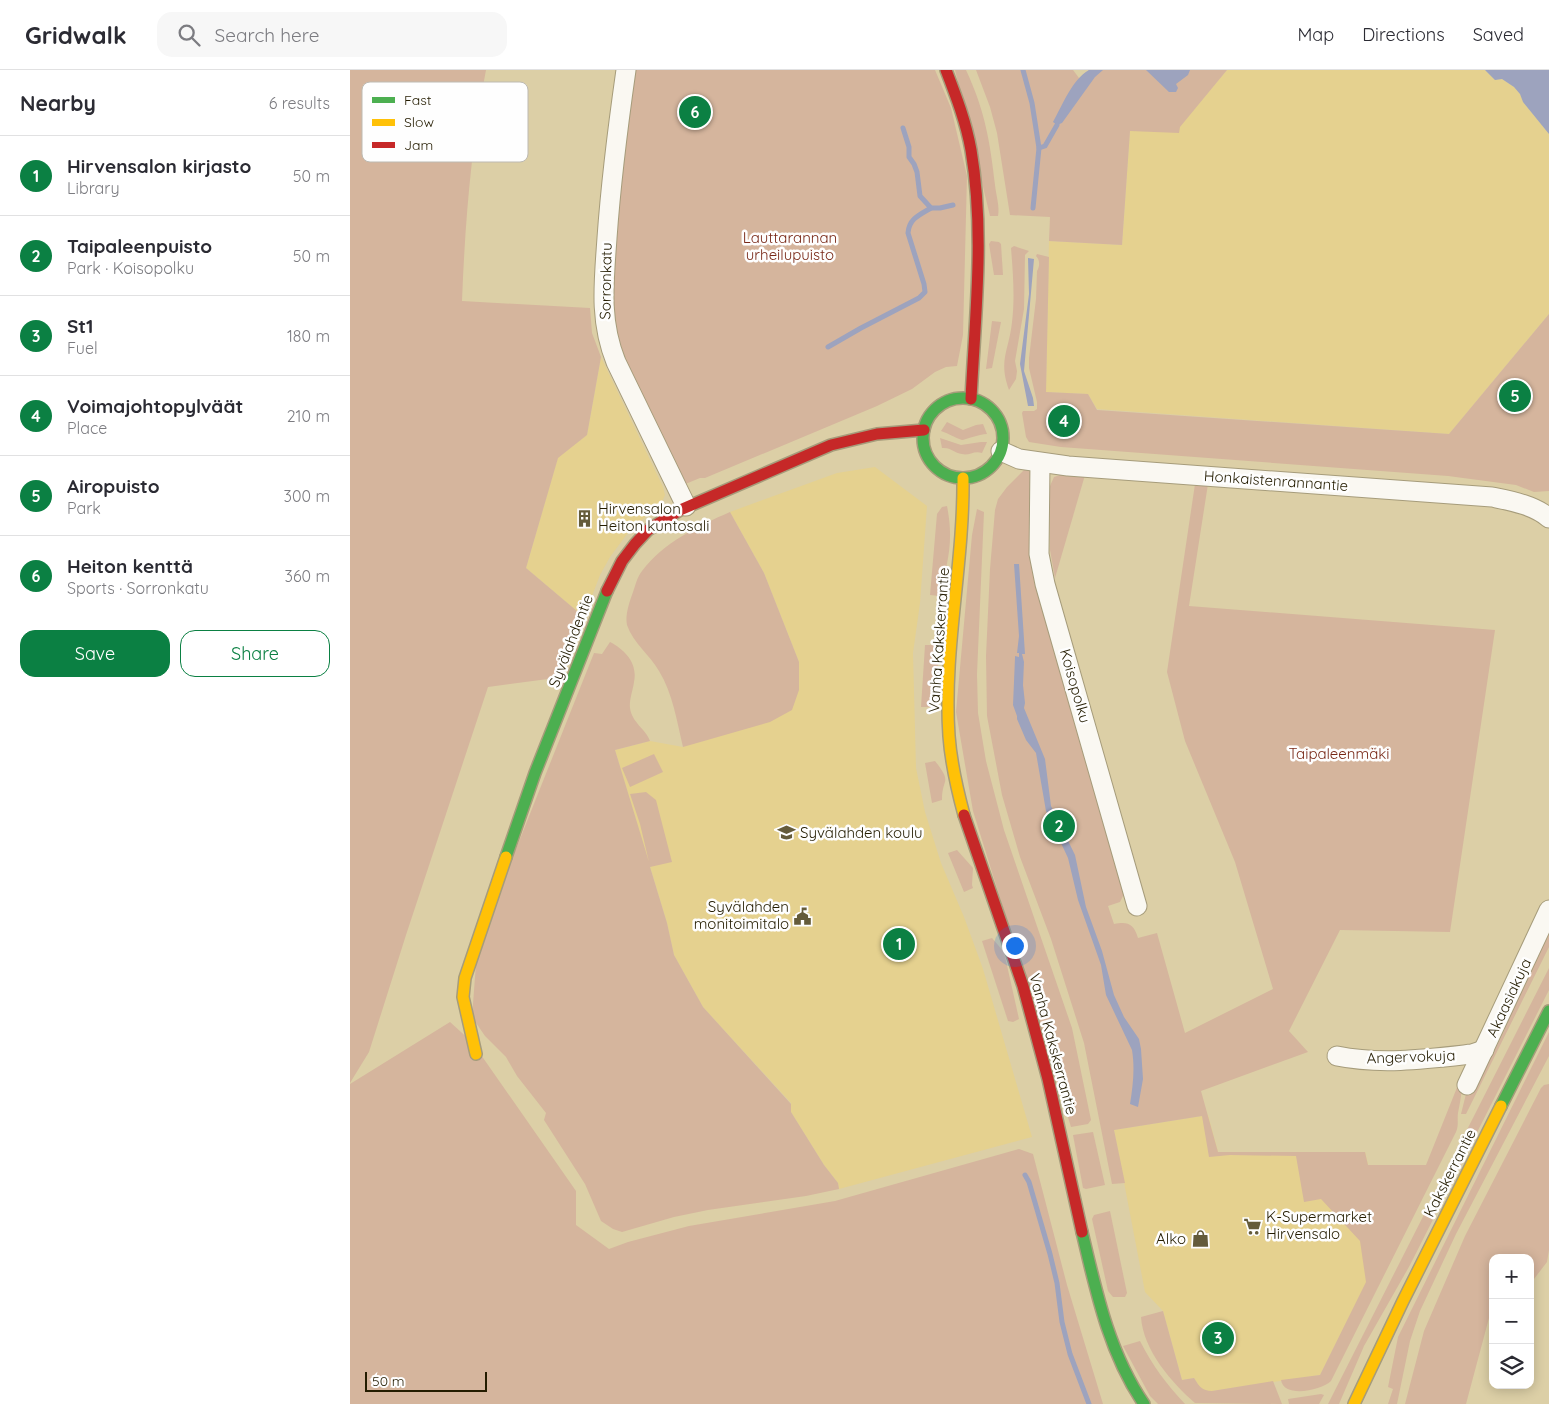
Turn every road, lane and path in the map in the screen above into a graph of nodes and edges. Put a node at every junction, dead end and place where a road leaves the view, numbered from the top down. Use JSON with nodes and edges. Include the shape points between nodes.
{"nodes":[{"id":1,"x":626,"y":70,"type":"edge"},
{"id":2,"x":946,"y":70,"type":"edge"},
{"id":3,"x":971,"y":399,"type":"junction"},
{"id":4,"x":924,"y":430,"type":"junction"},
{"id":5,"x":1001,"y":451,"type":"junction"},
{"id":6,"x":1040,"y":463,"type":"junction"},
{"id":7,"x":963,"y":478,"type":"junction"},
{"id":8,"x":686,"y":506,"type":"junction"},
{"id":9,"x":1546,"y":512,"type":"edge"},
{"id":10,"x":1137,"y":906,"type":"dead end"},
{"id":11,"x":1549,"y":910,"type":"edge"},
{"id":12,"x":1549,"y":1011,"type":"edge"},
{"id":13,"x":1484,"y":1050,"type":"junction"},
{"id":14,"x":476,"y":1054,"type":"dead end"},
{"id":15,"x":1337,"y":1056,"type":"dead end"},
{"id":16,"x":1468,"y":1085,"type":"dead end"},
{"id":17,"x":1380,"y":1350,"type":"junction"},
{"id":18,"x":1144,"y":1404,"type":"edge"},
{"id":19,"x":1354,"y":1404,"type":"edge"},
{"id":20,"x":1367,"y":1404,"type":"edge"}],
"edges":[{"from":1,"to":8,"type":"street","name":"Sorronkatu","via":[[610,186],[604,324],[616,362]]},
{"from":2,"to":3,"type":"street","via":[[969,135],[976,175],[979,230]]},
{"from":3,"to":4,"type":"street","via":[[956,399],[940,405]]},
{"from":3,"to":5,"type":"street","via":[[988,407],[1000,422],[1003,432]]},
{"from":4,"to":7,"type":"street","via":[[925,450],[930,459],[944,473]]},
{"from":4,"to":8,"type":"street","name":"Syvälahdentie","via":[[853,438]]},
{"from":5,"to":6,"type":"street","name":"Honkaistenrannantie"},
{"from":5,"to":7,"type":"street","via":[[997,460],[982,473]]},
{"from":6,"to":9,"type":"street","name":"Honkaistenrannantie","via":[[1492,497]]},
{"from":6,"to":10,"type":"street","name":"Koisopolku","via":[[1039,554],[1045,584]]},
{"from":7,"to":18,"type":"street","name":"Vanha Kakskerrantie","via":[[962,530],[949,679],[952,762],[964,817],[1023,987],[1074,1203],[1112,1343],[1126,1376]]},
{"from":8,"to":14,"type":"street","name":"Syvälahdentie","via":[[646,532],[620,563],[535,773],[465,978],[463,997]]},
{"from":11,"to":13,"type":"street","name":"Akaasiakuja"},
{"from":12,"to":17,"type":"street","name":"Kakskerrantie"},
{"from":13,"to":15,"type":"street","name":"Angervokuja","via":[[1472,1054],[1391,1060]]},
{"from":13,"to":16,"type":"street","name":"Akaasiakuja"},
{"from":17,"to":19,"type":"street","name":"Kakskerrantie"},
{"from":17,"to":20,"type":"street","name":"Kakskerrantie"}]}
